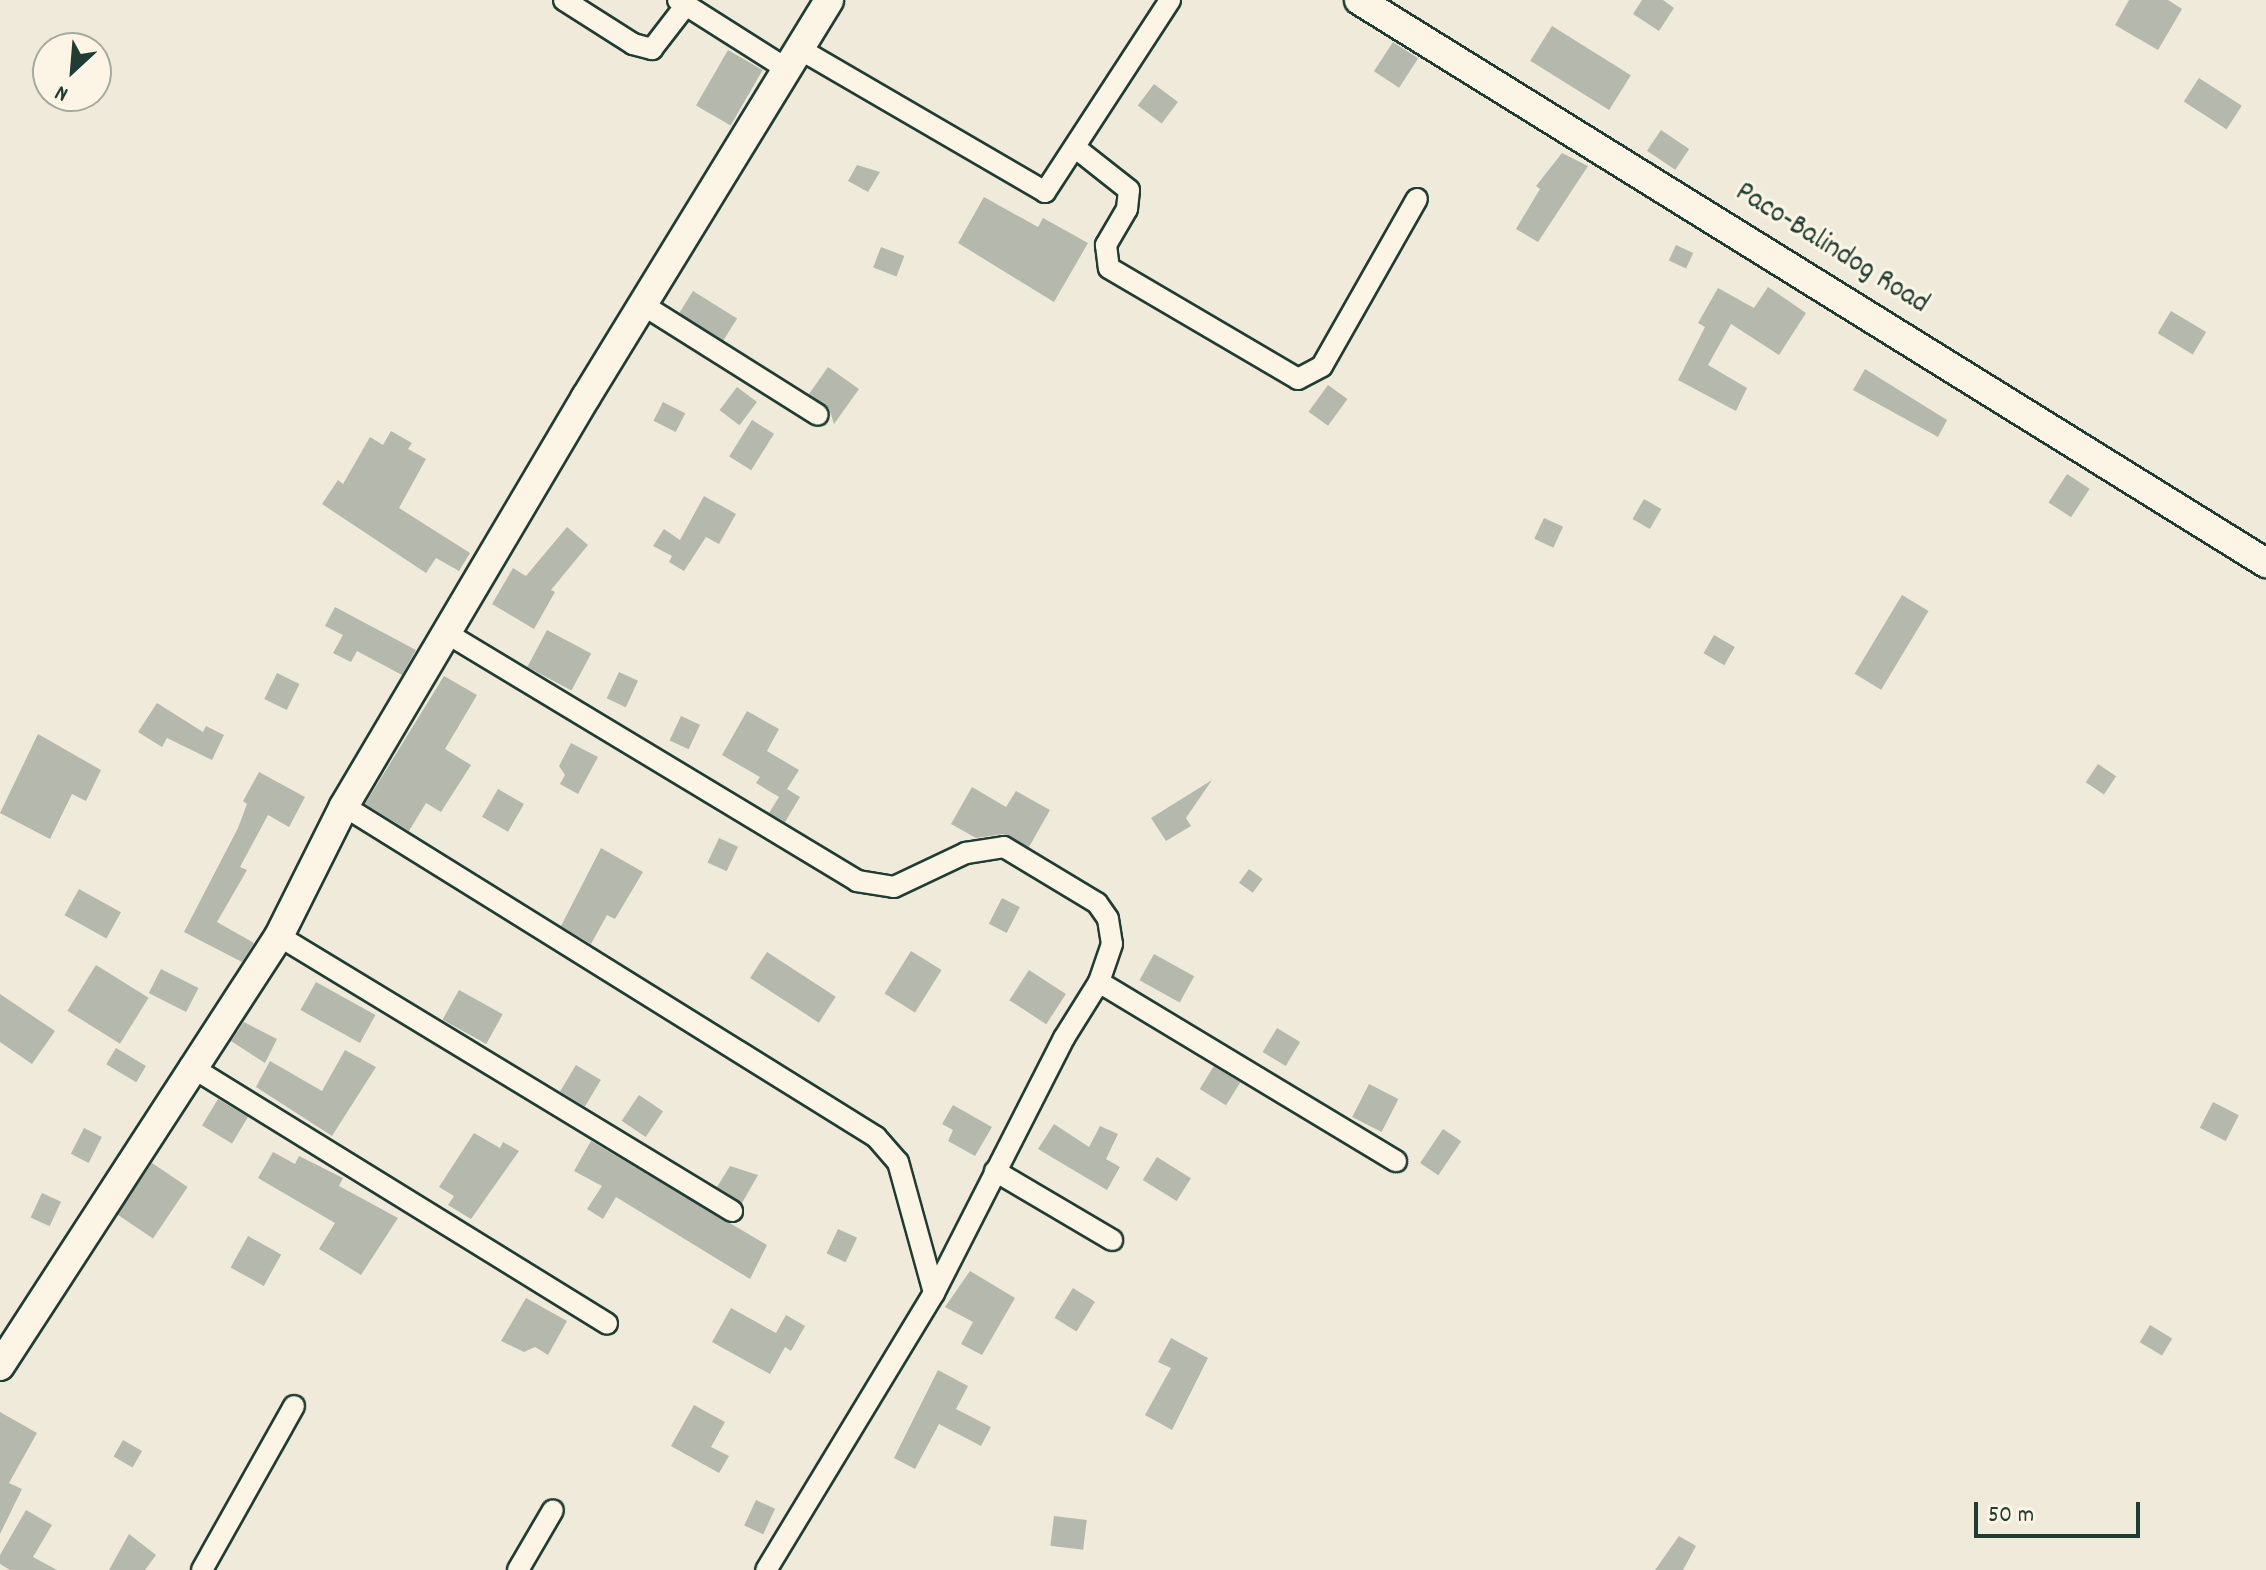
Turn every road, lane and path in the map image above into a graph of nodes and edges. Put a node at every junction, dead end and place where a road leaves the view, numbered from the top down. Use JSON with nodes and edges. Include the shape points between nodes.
{"nodes":[{"id":1,"x":564,"y":0,"type":"edge"},
{"id":2,"x":829,"y":0,"type":"edge"},
{"id":3,"x":1170,"y":0,"type":"edge"},
{"id":4,"x":1359,"y":0,"type":"edge"},
{"id":5,"x":682,"y":3,"type":"edge"},
{"id":6,"x":792,"y":58,"type":"junction"},
{"id":7,"x":1077,"y":149,"type":"junction"},
{"id":8,"x":1417,"y":199,"type":"dead end"},
{"id":9,"x":645,"y":306,"type":"junction"},
{"id":10,"x":818,"y":415,"type":"dead end"},
{"id":11,"x":2266,"y":563,"type":"edge"},
{"id":12,"x":448,"y":634,"type":"junction"},
{"id":13,"x":344,"y":806,"type":"junction"},
{"id":14,"x":279,"y":936,"type":"junction"},
{"id":15,"x":1099,"y":982,"type":"junction"},
{"id":16,"x":190,"y":1066,"type":"junction"},
{"id":17,"x":1396,"y":1161,"type":"dead end"},
{"id":18,"x":995,"y":1171,"type":"junction"},
{"id":19,"x":732,"y":1211,"type":"dead end"},
{"id":20,"x":1112,"y":1240,"type":"dead end"},
{"id":21,"x":934,"y":1293,"type":"junction"},
{"id":22,"x":607,"y":1324,"type":"dead end"},
{"id":23,"x":0,"y":1366,"type":"edge"},
{"id":24,"x":294,"y":1406,"type":"dead end"},
{"id":25,"x":553,"y":1510,"type":"dead end"},
{"id":26,"x":202,"y":1570,"type":"edge"},
{"id":27,"x":518,"y":1570,"type":"edge"},
{"id":28,"x":766,"y":1570,"type":"edge"}],
"edges":[{"from":1,"to":5,"type":"street","via":[[633,44],[652,49]]},
{"from":2,"to":6,"type":"street"},
{"from":3,"to":7,"type":"street"},
{"from":4,"to":11,"type":"street","name":"Paco-Balindog Road"},
{"from":5,"to":6,"type":"street"},
{"from":6,"to":7,"type":"street","via":[[1039,191],[1051,188]]},
{"from":6,"to":9,"type":"street"},
{"from":7,"to":8,"type":"street","via":[[1129,190],[1127,209],[1106,245],[1109,268],[1298,379],[1322,366]]},
{"from":9,"to":10,"type":"street"},
{"from":9,"to":12,"type":"street"},
{"from":12,"to":13,"type":"street"},
{"from":12,"to":15,"type":"street","via":[[857,881],[894,887],[988,846],[1022,854],[1103,909],[1112,944]]},
{"from":13,"to":14,"type":"street"},
{"from":13,"to":21,"type":"street","via":[[865,1127],[898,1162]]},
{"from":14,"to":16,"type":"street"},
{"from":14,"to":19,"type":"street"},
{"from":15,"to":17,"type":"street"},
{"from":15,"to":18,"type":"street"},
{"from":16,"to":22,"type":"street"},
{"from":16,"to":23,"type":"street"},
{"from":18,"to":20,"type":"street"},
{"from":18,"to":21,"type":"street"},
{"from":21,"to":28,"type":"street"},
{"from":24,"to":26,"type":"street"},
{"from":25,"to":27,"type":"street"}]}
